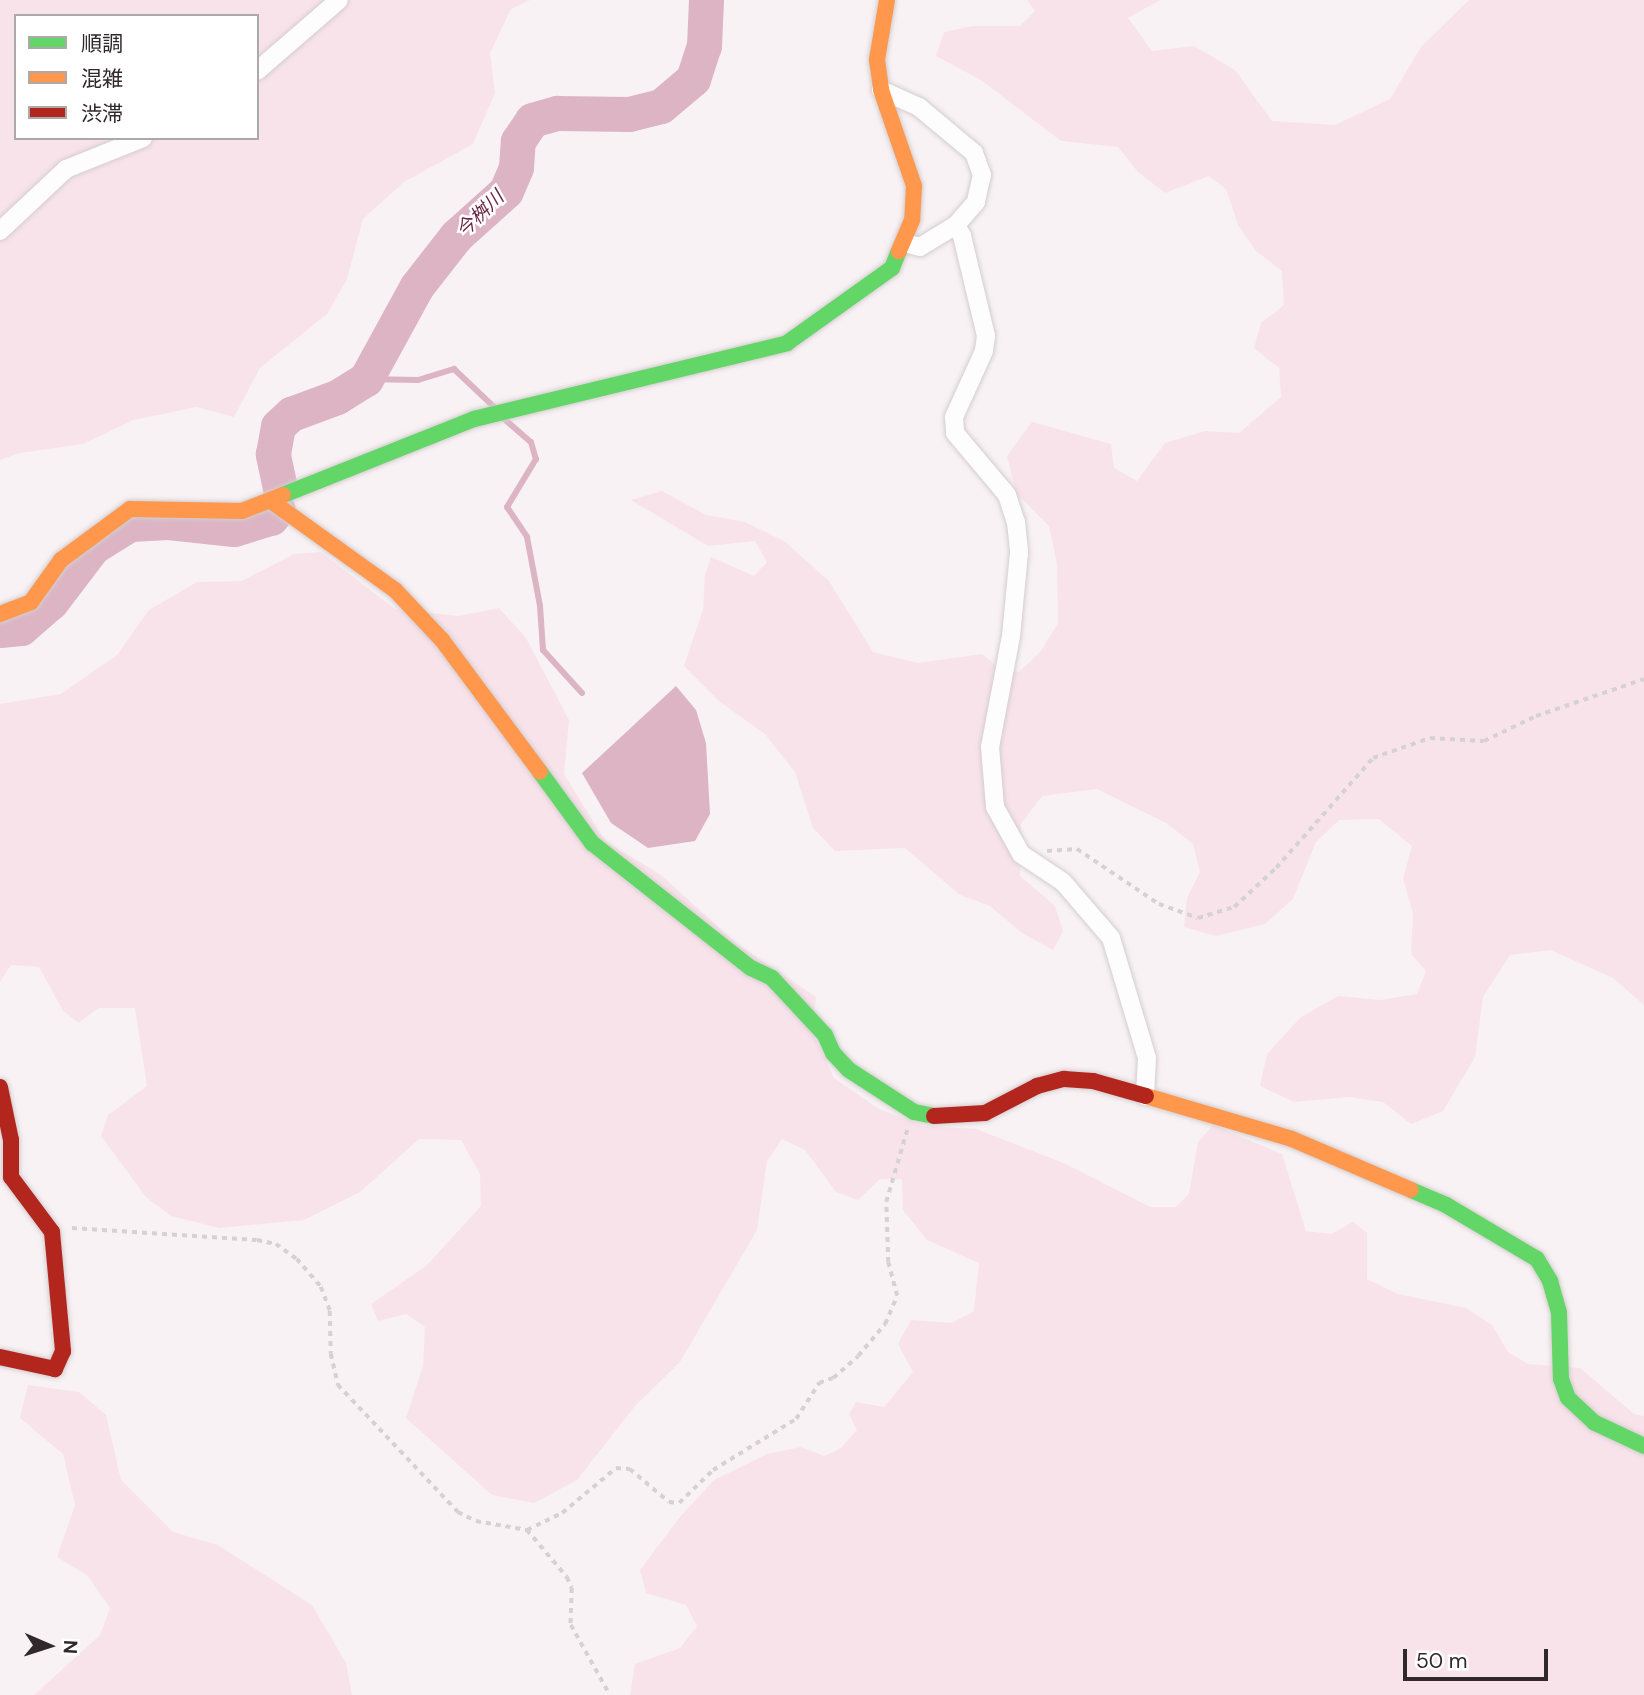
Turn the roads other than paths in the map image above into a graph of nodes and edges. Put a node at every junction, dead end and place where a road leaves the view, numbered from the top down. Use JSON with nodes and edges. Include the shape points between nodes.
{"nodes":[{"id":1,"x":339,"y":0,"type":"edge"},
{"id":2,"x":887,"y":0,"type":"edge"},
{"id":3,"x":259,"y":69,"type":"edge"},
{"id":4,"x":881,"y":90,"type":"junction"},
{"id":5,"x":138,"y":140,"type":"edge"},
{"id":6,"x":956,"y":225,"type":"junction"},
{"id":7,"x":0,"y":231,"type":"edge"},
{"id":8,"x":905,"y":243,"type":"junction"},
{"id":9,"x":271,"y":501,"type":"junction"},
{"id":10,"x":0,"y":614,"type":"edge"},
{"id":11,"x":0,"y":1087,"type":"edge"},
{"id":12,"x":1145,"y":1096,"type":"junction"},
{"id":13,"x":0,"y":1357,"type":"edge"},
{"id":14,"x":1644,"y":1446,"type":"edge"}],
"edges":[{"from":1,"to":3,"type":"street"},
{"from":2,"to":4,"type":"street","via":[[877,60]]},
{"from":4,"to":6,"type":"street","via":[[919,107],[974,153],[982,175],[976,202]]},
{"from":4,"to":8,"type":"street","via":[[914,186]]},
{"from":5,"to":7,"type":"street","via":[[66,169]]},
{"from":6,"to":8,"type":"street","via":[[920,247]]},
{"from":6,"to":12,"type":"street","via":[[986,336],[984,351],[954,417],[955,433],[1007,495],[1019,553],[989,773],[995,807],[1021,854],[1063,882],[1111,938],[1147,1058]]},
{"from":8,"to":9,"type":"street","via":[[892,268],[787,343],[474,419]]},
{"from":9,"to":10,"type":"street","via":[[242,511],[130,509],[61,560],[31,602]]},
{"from":9,"to":12,"type":"street","via":[[395,590],[442,640],[592,843],[751,968],[772,978],[825,1035],[833,1053],[849,1070],[914,1112],[961,1119],[1064,1079],[1093,1081]]},
{"from":11,"to":13,"type":"street","via":[[11,1139],[11,1177],[52,1232],[63,1351],[55,1369]]},
{"from":12,"to":14,"type":"street","via":[[1292,1139],[1446,1205],[1537,1259],[1559,1313],[1561,1379],[1568,1398],[1595,1423]]}]}
